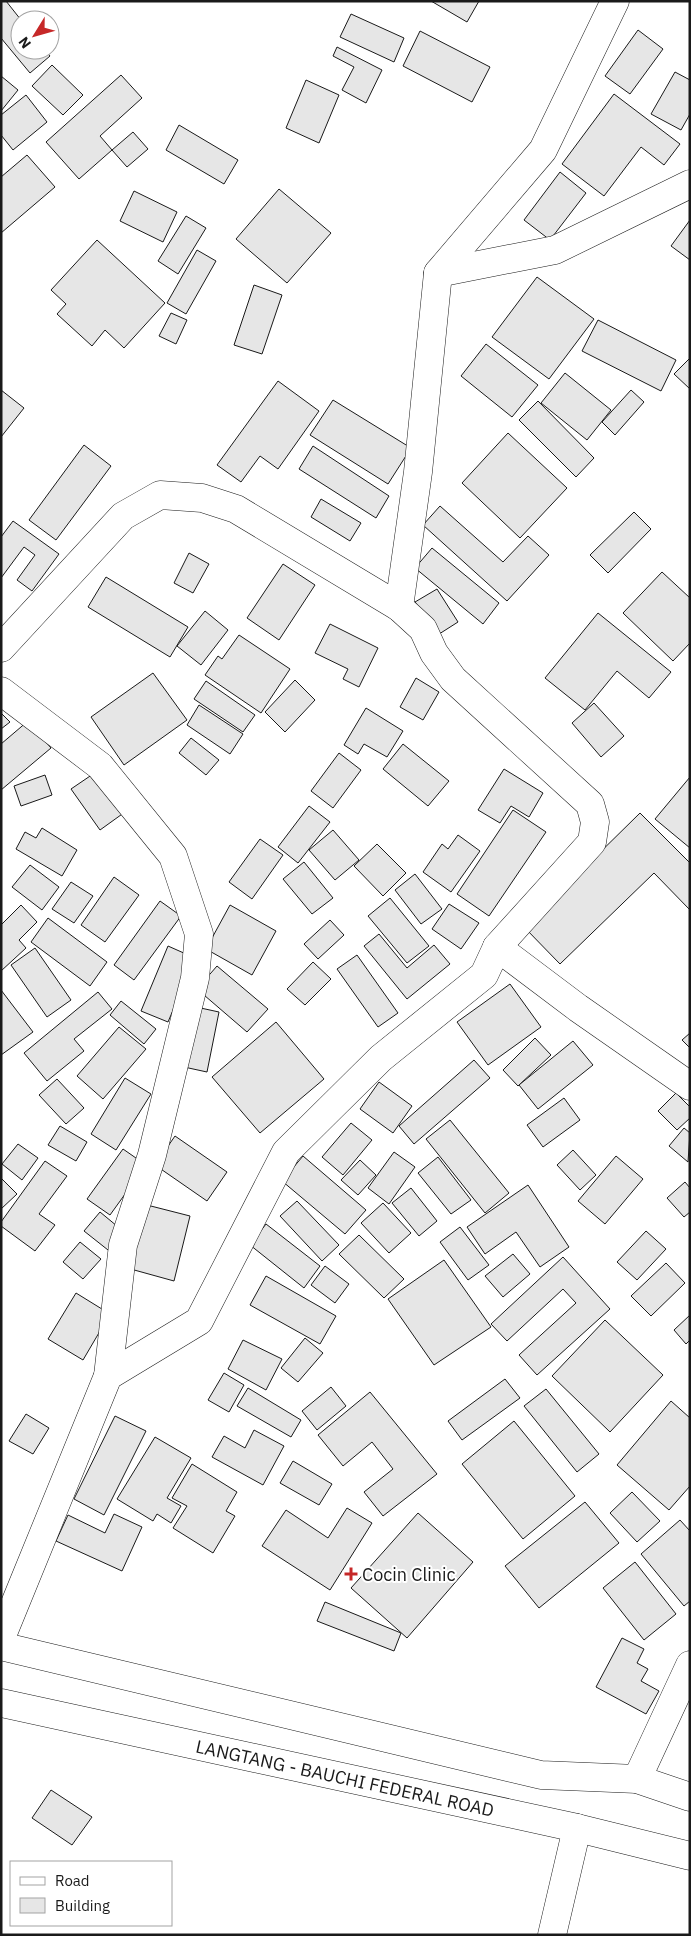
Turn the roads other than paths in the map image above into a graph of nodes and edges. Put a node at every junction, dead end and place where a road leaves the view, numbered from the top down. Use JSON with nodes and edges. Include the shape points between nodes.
{"nodes":[{"id":1,"x":615,"y":1,"type":"edge"},
{"id":2,"x":690,"y":184,"type":"edge"},
{"id":3,"x":438,"y":272,"type":"junction"},
{"id":4,"x":399,"y":607,"type":"junction"},
{"id":5,"x":1,"y":648,"type":"edge"},
{"id":6,"x":1,"y":691,"type":"edge"},
{"id":7,"x":497,"y":947,"type":"junction"},
{"id":8,"x":690,"y":1086,"type":"edge"},
{"id":9,"x":108,"y":1376,"type":"junction"},
{"id":10,"x":1,"y":1638,"type":"edge"},
{"id":11,"x":1,"y":1646,"type":"edge"},
{"id":12,"x":690,"y":1665,"type":"edge"},
{"id":13,"x":1,"y":1703,"type":"edge"},
{"id":14,"x":637,"y":1779,"type":"junction"},
{"id":15,"x":690,"y":1797,"type":"edge"},
{"id":16,"x":577,"y":1828,"type":"junction"},
{"id":17,"x":690,"y":1856,"type":"edge"},
{"id":18,"x":552,"y":1935,"type":"edge"}],
"edges":[{"from":1,"to":3,"type":"street","via":[[543,150]]},
{"from":2,"to":3,"type":"street","via":[[555,250]]},
{"from":3,"to":4,"type":"street","via":[[418,472]]},
{"from":4,"to":5,"type":"street","via":[[236,509],[202,498],[160,495],[122,516]]},
{"from":4,"to":7,"type":"street","via":[[423,629],[434,653],[453,679],[590,804],[595,822],[592,842]]},
{"from":6,"to":9,"type":"street","via":[[100,766],[173,856],[199,934],[195,978],[152,1155],[123,1245]]},
{"from":7,"to":8,"type":"street"},
{"from":7,"to":9,"type":"street","via":[[484,975],[381,1058],[286,1152],[199,1321]]},
{"from":9,"to":10,"type":"street"},
{"from":11,"to":14,"type":"street","via":[[541,1775]]},
{"from":12,"to":14,"type":"street"},
{"from":13,"to":16,"type":"street","name":"LANGTANG - BAUCHI FEDERAL ROAD"},
{"from":14,"to":15,"type":"street"},
{"from":16,"to":17,"type":"street","name":"LANGTANG - BAUCHI FEDERAL ROAD"},
{"from":16,"to":18,"type":"street"}]}
